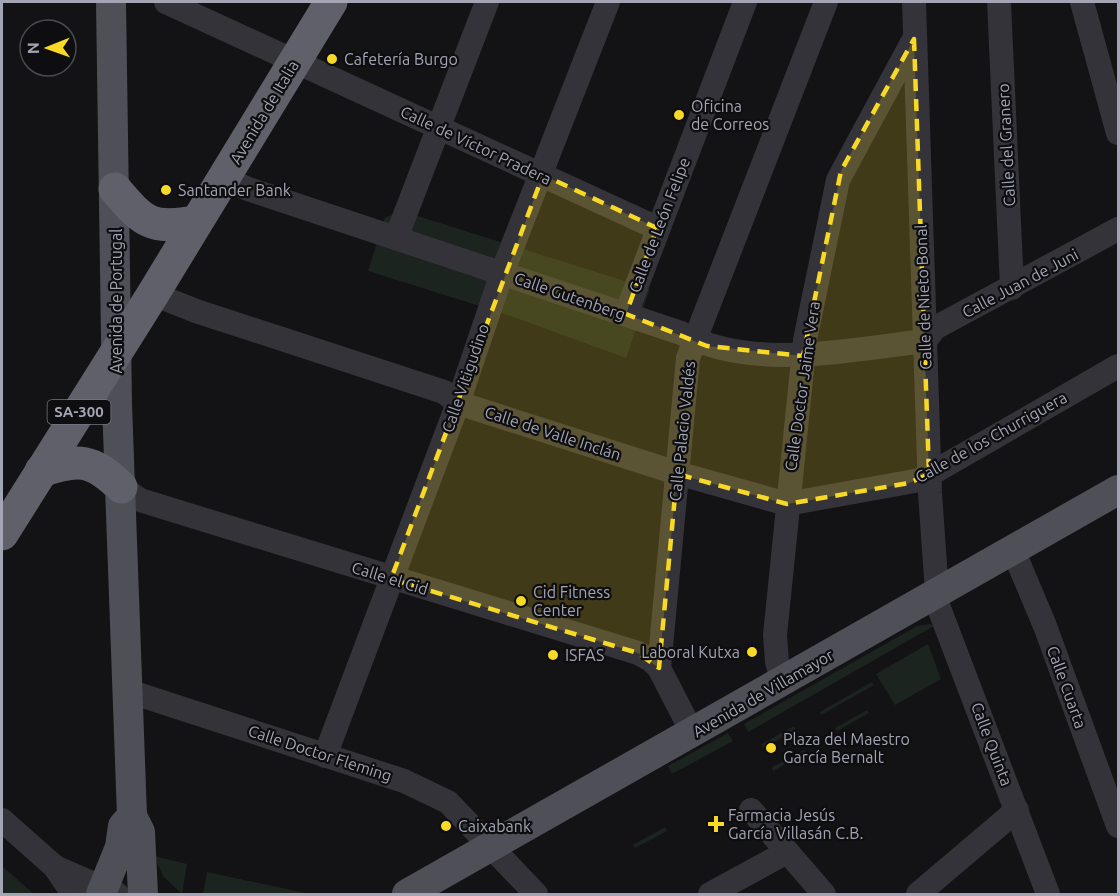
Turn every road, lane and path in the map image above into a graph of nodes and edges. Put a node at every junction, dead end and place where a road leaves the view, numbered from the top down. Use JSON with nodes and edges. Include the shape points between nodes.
{"nodes":[{"id":1,"x":111,"y":2,"type":"edge"},
{"id":2,"x":166,"y":2,"type":"edge"},
{"id":3,"x":331,"y":2,"type":"edge"},
{"id":4,"x":487,"y":2,"type":"edge"},
{"id":5,"x":608,"y":2,"type":"edge"},
{"id":6,"x":745,"y":2,"type":"edge"},
{"id":7,"x":826,"y":2,"type":"edge"},
{"id":8,"x":914,"y":2,"type":"edge"},
{"id":9,"x":999,"y":2,"type":"edge"},
{"id":10,"x":1082,"y":2,"type":"edge"},
{"id":11,"x":914,"y":39,"type":"junction"},
{"id":12,"x":294,"y":62,"type":"junction"},
{"id":13,"x":439,"y":128,"type":"junction"},
{"id":14,"x":1119,"y":133,"type":"edge"},
{"id":15,"x":543,"y":175,"type":"junction"},
{"id":16,"x":224,"y":178,"type":"junction"},
{"id":17,"x":116,"y":189,"type":"junction"},
{"id":18,"x":195,"y":222,"type":"junction"},
{"id":19,"x":657,"y":228,"type":"junction"},
{"id":20,"x":1119,"y":229,"type":"edge"},
{"id":21,"x":396,"y":238,"type":"junction"},
{"id":22,"x":502,"y":273,"type":"junction"},
{"id":23,"x":1012,"y":288,"type":"junction"},
{"id":24,"x":153,"y":294,"type":"junction"},
{"id":25,"x":626,"y":314,"type":"junction"},
{"id":26,"x":694,"y":340,"type":"junction"},
{"id":27,"x":925,"y":341,"type":"junction"},
{"id":28,"x":116,"y":352,"type":"junction"},
{"id":29,"x":803,"y":356,"type":"junction"},
{"id":30,"x":1119,"y":366,"type":"edge"},
{"id":31,"x":458,"y":402,"type":"junction"},
{"id":32,"x":41,"y":471,"type":"junction"},
{"id":33,"x":677,"y":473,"type":"junction"},
{"id":34,"x":929,"y":474,"type":"junction"},
{"id":35,"x":121,"y":487,"type":"junction"},
{"id":36,"x":1119,"y":490,"type":"edge"},
{"id":37,"x":787,"y":504,"type":"junction"},
{"id":38,"x":2,"y":534,"type":"edge"},
{"id":39,"x":1013,"y":550,"type":"junction"},
{"id":40,"x":391,"y":579,"type":"junction"},
{"id":41,"x":935,"y":594,"type":"junction"},
{"id":42,"x":659,"y":668,"type":"junction"},
{"id":43,"x":783,"y":682,"type":"junction"},
{"id":44,"x":128,"y":692,"type":"junction"},
{"id":45,"x":693,"y":734,"type":"junction"},
{"id":46,"x":325,"y":756,"type":"junction"},
{"id":47,"x":751,"y":810,"type":"dead end"},
{"id":48,"x":1017,"y":810,"type":"junction"},
{"id":49,"x":132,"y":816,"type":"junction"},
{"id":50,"x":2,"y":820,"type":"edge"},
{"id":51,"x":1119,"y":826,"type":"edge"},
{"id":52,"x":492,"y":848,"type":"junction"},
{"id":53,"x":787,"y":852,"type":"junction"},
{"id":54,"x":56,"y":867,"type":"junction"},
{"id":55,"x":107,"y":893,"type":"edge"},
{"id":56,"x":73,"y":894,"type":"edge"},
{"id":57,"x":143,"y":894,"type":"edge"},
{"id":58,"x":407,"y":894,"type":"edge"},
{"id":59,"x":536,"y":894,"type":"edge"},
{"id":60,"x":710,"y":894,"type":"edge"},
{"id":61,"x":824,"y":894,"type":"edge"},
{"id":62,"x":918,"y":894,"type":"edge"},
{"id":63,"x":1048,"y":894,"type":"edge"}],
"edges":[{"from":1,"to":17,"type":"main road","name":"Avenida de Portugal"},
{"from":2,"to":12,"type":"street","name":"Calle de Víctor Pradera"},
{"from":3,"to":12,"type":"highway","name":"Avenida de Italia"},
{"from":4,"to":13,"type":"street"},
{"from":5,"to":15,"type":"street","name":"Calle Vitigudino"},
{"from":6,"to":19,"type":"street","name":"Calle de León Felipe"},
{"from":7,"to":26,"type":"street","name":"Calle Palacio Valdés"},
{"from":8,"to":11,"type":"street","name":"Calle de Nieto Bonal"},
{"from":9,"to":23,"type":"street","name":"Calle del Granero"},
{"from":10,"to":14,"type":"street"},
{"from":11,"to":27,"type":"street","name":"Calle de Nieto Bonal"},
{"from":11,"to":29,"type":"street","name":"Calle Doctor Jaime Vera","via":[[841,171]]},
{"from":12,"to":13,"type":"street","name":"Calle de Víctor Pradera"},
{"from":12,"to":16,"type":"highway","name":"Avenida de Italia"},
{"from":13,"to":15,"type":"street","name":"Calle de Víctor Pradera"},
{"from":13,"to":21,"type":"street"},
{"from":15,"to":19,"type":"street","name":"Calle de Víctor Pradera"},
{"from":15,"to":22,"type":"street","name":"Calle Vitigudino"},
{"from":16,"to":18,"type":"highway","name":"Avenida de Italia"},
{"from":16,"to":21,"type":"street","name":"Calle Gutenberg"},
{"from":17,"to":18,"type":"highway","via":[[133,211],[154,225]]},
{"from":17,"to":28,"type":"main road","name":"Avenida de Portugal"},
{"from":18,"to":24,"type":"highway","name":"Avenida de Italia"},
{"from":19,"to":25,"type":"street","name":"Calle de León Felipe"},
{"from":20,"to":23,"type":"street","name":"Calle Juan de Juni"},
{"from":21,"to":22,"type":"street","name":"Calle Gutenberg"},
{"from":22,"to":25,"type":"street","name":"Calle Gutenberg"},
{"from":22,"to":31,"type":"street","name":"Calle Vitigudino"},
{"from":23,"to":27,"type":"street","name":"Calle Juan de Juni","via":[[935,328]]},
{"from":24,"to":28,"type":"highway","name":"Avenida de Italia"},
{"from":24,"to":31,"type":"street","name":"Calle de Valle Inclán","via":[[187,309],[444,392]]},
{"from":25,"to":26,"type":"street","name":"Calle Gutenberg"},
{"from":26,"to":29,"type":"street","name":"Calle Gutenberg","via":[[707,346]]},
{"from":26,"to":33,"type":"street","name":"Calle Palacio Valdés","via":[[688,358]]},
{"from":27,"to":29,"type":"street","name":"Calle Gutenberg"},
{"from":27,"to":34,"type":"street","name":"Calle de Nieto Bonal"},
{"from":28,"to":32,"type":"highway","number":"SA-300"},
{"from":28,"to":35,"type":"main road","name":"Avenida de Portugal"},
{"from":29,"to":37,"type":"street","name":"Calle Doctor Jaime Vera"},
{"from":30,"to":34,"type":"street","name":"Calle de los Churriguera"},
{"from":31,"to":33,"type":"street","name":"Calle de Valle Inclán"},
{"from":31,"to":40,"type":"street","name":"Calle Vitigudino"},
{"from":32,"to":35,"type":"highway","via":[[66,463],[87,463]]},
{"from":32,"to":38,"type":"highway","number":"SA-300"},
{"from":33,"to":37,"type":"street","name":"Calle de Valle Inclán"},
{"from":33,"to":42,"type":"street","name":"Calle Palacio Valdés"},
{"from":34,"to":37,"type":"street","name":"Calle de los Churriguera","via":[[909,483]]},
{"from":34,"to":41,"type":"street","name":"Calle de Nieto Bonal"},
{"from":35,"to":40,"type":"street","name":"Calle el Cid","via":[[140,500]]},
{"from":35,"to":44,"type":"main road","name":"Avenida de Portugal"},
{"from":36,"to":39,"type":"main road","name":"Avenida de Villamayor"},
{"from":37,"to":43,"type":"street","name":"Calle Doctor Jaime Vera","via":[[775,635]]},
{"from":39,"to":41,"type":"main road","name":"Avenida de Villamayor"},
{"from":39,"to":51,"type":"street","name":"Calle Cuarta"},
{"from":40,"to":42,"type":"street","name":"Calle el Cid","via":[[638,653]]},
{"from":40,"to":46,"type":"street","name":"Calle Vitigudino"},
{"from":41,"to":43,"type":"main road","name":"Avenida de Villamayor"},
{"from":41,"to":48,"type":"street","name":"Calle Quinta"},
{"from":42,"to":45,"type":"street"},
{"from":43,"to":45,"type":"main road","name":"Avenida de Villamayor"},
{"from":44,"to":46,"type":"street","name":"Calle Doctor Fleming"},
{"from":44,"to":49,"type":"main road","name":"Avenida de Portugal"},
{"from":45,"to":52,"type":"main road","name":"Avenida de Villamayor"},
{"from":46,"to":52,"type":"street","name":"Calle Doctor Fleming","via":[[438,795]]},
{"from":47,"to":53,"type":"street"},
{"from":48,"to":62,"type":"street"},
{"from":48,"to":63,"type":"street","name":"Calle Quinta"},
{"from":49,"to":55,"type":"main road","name":"Avenida de Portugal","via":[[123,826]]},
{"from":49,"to":57,"type":"main road","name":"Avenida de Portugal","via":[[140,832]]},
{"from":50,"to":54,"type":"street"},
{"from":52,"to":58,"type":"main road","name":"Avenida de Villamayor"},
{"from":52,"to":59,"type":"street","name":"Calle Doctor Fleming"},
{"from":53,"to":60,"type":"street"},
{"from":53,"to":61,"type":"street"},
{"from":54,"to":55,"type":"street"},
{"from":54,"to":56,"type":"street"}]}
